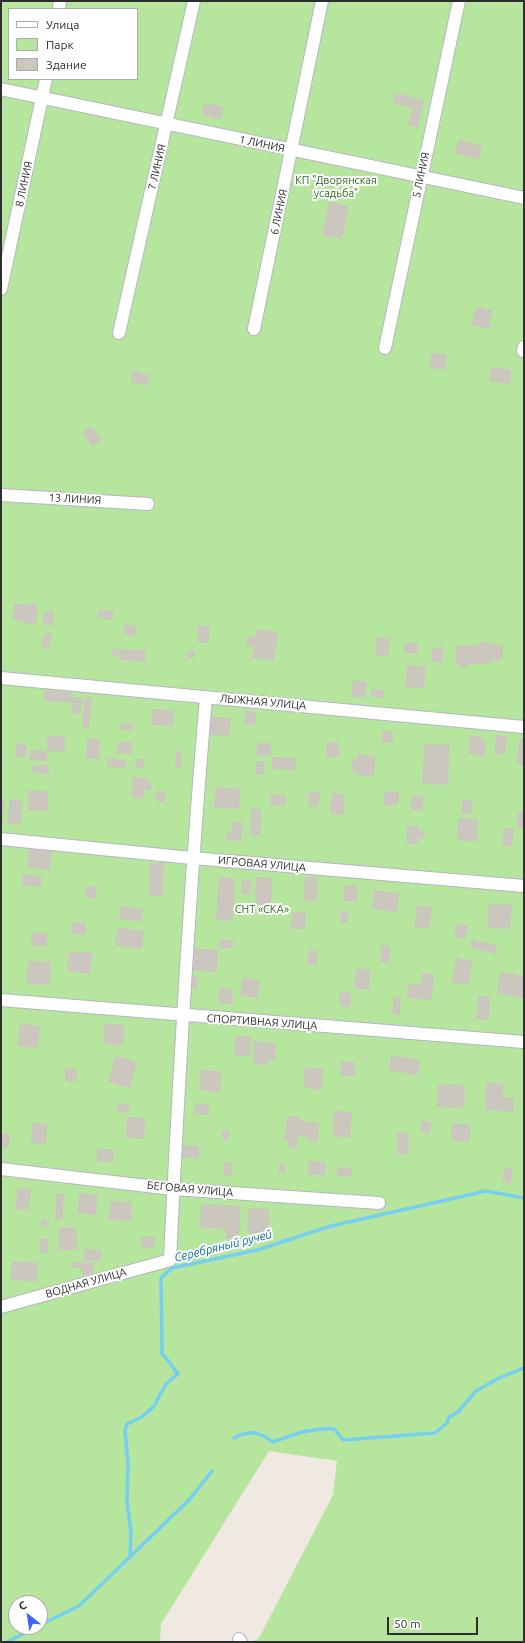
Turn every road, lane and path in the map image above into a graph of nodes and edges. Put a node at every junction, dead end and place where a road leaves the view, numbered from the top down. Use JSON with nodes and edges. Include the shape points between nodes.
{"nodes":[{"id":1,"x":194,"y":1,"type":"edge"},
{"id":2,"x":322,"y":1,"type":"edge"},
{"id":3,"x":459,"y":1,"type":"edge"},
{"id":4,"x":46,"y":80,"type":"edge"},
{"id":5,"x":1,"y":89,"type":"edge"},
{"id":6,"x":43,"y":98,"type":"junction"},
{"id":7,"x":167,"y":123,"type":"junction"},
{"id":8,"x":292,"y":150,"type":"junction"},
{"id":9,"x":420,"y":177,"type":"junction"},
{"id":10,"x":524,"y":198,"type":"edge"},
{"id":11,"x":1,"y":289,"type":"edge"},
{"id":12,"x":254,"y":329,"type":"dead end"},
{"id":13,"x":119,"y":333,"type":"dead end"},
{"id":14,"x":385,"y":348,"type":"dead end"},
{"id":15,"x":1,"y":495,"type":"edge"},
{"id":16,"x":148,"y":504,"type":"dead end"},
{"id":17,"x":1,"y":678,"type":"edge"},
{"id":18,"x":206,"y":697,"type":"junction"},
{"id":19,"x":524,"y":727,"type":"edge"},
{"id":20,"x":1,"y":839,"type":"edge"},
{"id":21,"x":192,"y":858,"type":"junction"},
{"id":22,"x":524,"y":886,"type":"edge"},
{"id":23,"x":1,"y":1000,"type":"edge"},
{"id":24,"x":182,"y":1016,"type":"junction"},
{"id":25,"x":524,"y":1042,"type":"edge"},
{"id":26,"x":1,"y":1169,"type":"edge"},
{"id":27,"x":173,"y":1189,"type":"junction"},
{"id":28,"x":379,"y":1203,"type":"dead end"},
{"id":29,"x":1,"y":1307,"type":"edge"}],
"edges":[{"from":1,"to":7,"type":"street","name":"7 ЛИНИЯ"},
{"from":2,"to":8,"type":"street","name":"6 ЛИНИЯ"},
{"from":3,"to":9,"type":"street","name":"5 ЛИНИЯ"},
{"from":4,"to":6,"type":"street","name":"8 ЛИНИЯ"},
{"from":5,"to":6,"type":"street","name":"1 ЛИНИЯ"},
{"from":6,"to":7,"type":"street","name":"1 ЛИНИЯ"},
{"from":6,"to":11,"type":"street","name":"8 ЛИНИЯ"},
{"from":7,"to":8,"type":"street","name":"1 ЛИНИЯ"},
{"from":7,"to":13,"type":"street","name":"7 ЛИНИЯ"},
{"from":8,"to":9,"type":"street","name":"1 ЛИНИЯ"},
{"from":8,"to":12,"type":"street","name":"6 ЛИНИЯ"},
{"from":9,"to":10,"type":"street","name":"1 ЛИНИЯ"},
{"from":9,"to":14,"type":"street","name":"5 ЛИНИЯ"},
{"from":15,"to":16,"type":"street","name":"13 ЛИНИЯ"},
{"from":17,"to":18,"type":"street","name":"ЛЫЖНАЯ УЛИЦА"},
{"from":18,"to":19,"type":"street","name":"ЛЫЖНАЯ УЛИЦА"},
{"from":18,"to":21,"type":"street"},
{"from":20,"to":21,"type":"street","name":"ИГРОВАЯ УЛИЦА"},
{"from":21,"to":22,"type":"street","name":"ИГРОВАЯ УЛИЦА"},
{"from":21,"to":24,"type":"street"},
{"from":23,"to":24,"type":"street","name":"СПОРТИВНАЯ УЛИЦА"},
{"from":24,"to":25,"type":"street","name":"СПОРТИВНАЯ УЛИЦА"},
{"from":24,"to":27,"type":"street"},
{"from":26,"to":27,"type":"street","name":"БЕГОВАЯ УЛИЦА"},
{"from":27,"to":28,"type":"street","name":"БЕГОВАЯ УЛИЦА"},
{"from":27,"to":29,"type":"street","name":"ВОДНАЯ УЛИЦА","via":[[170,1260]]}]}
